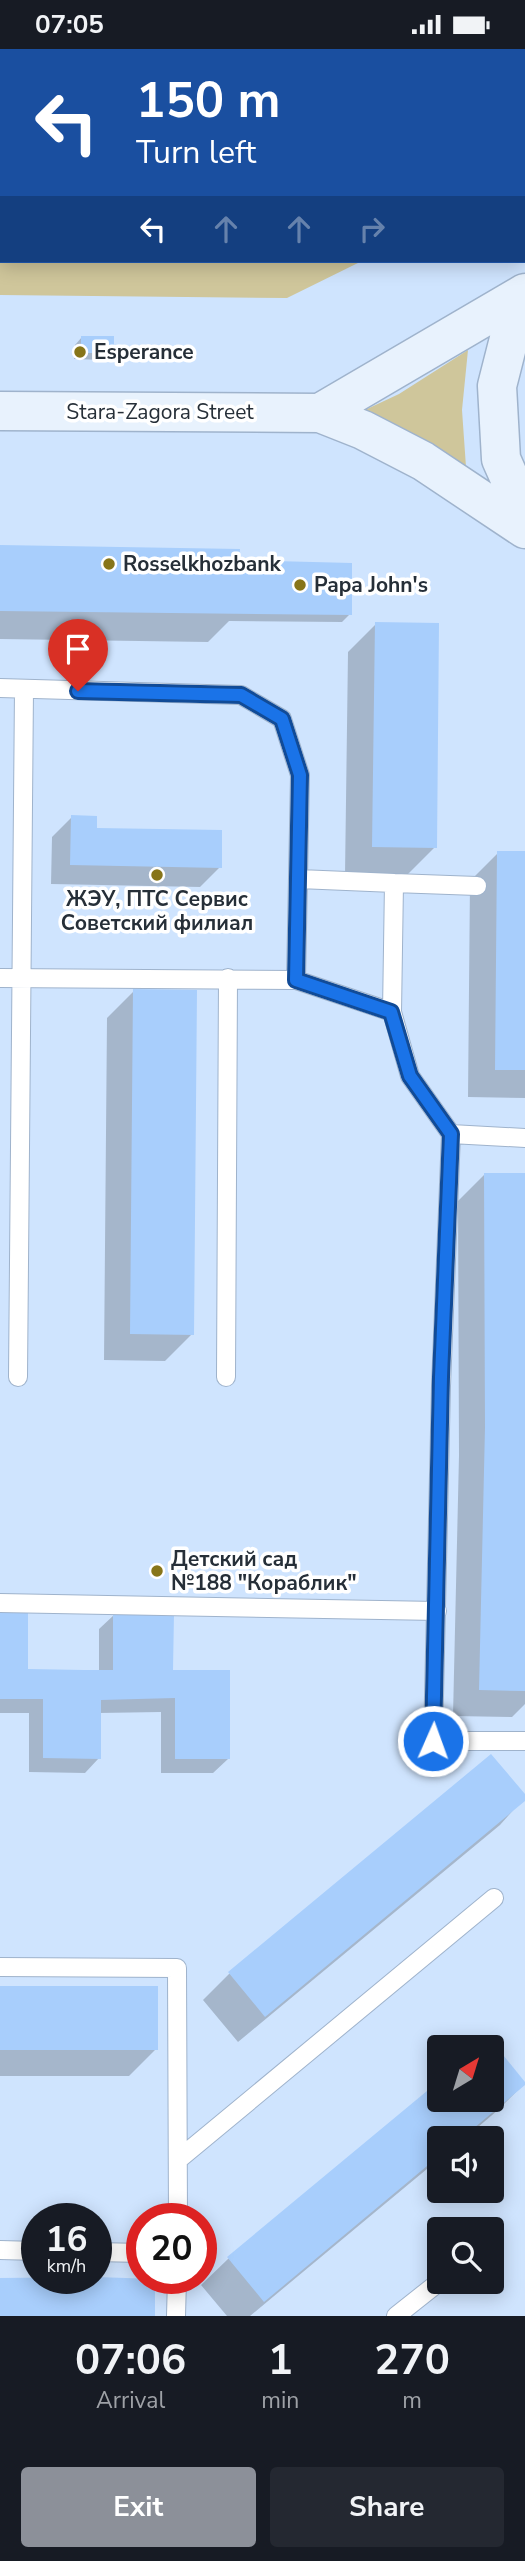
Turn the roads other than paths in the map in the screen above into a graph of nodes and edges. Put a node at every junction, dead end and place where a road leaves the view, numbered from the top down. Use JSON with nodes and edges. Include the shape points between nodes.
{"nodes":[{"id":1,"x":525,"y":292,"type":"edge"},
{"id":2,"x":525,"y":301,"type":"edge"},
{"id":3,"x":0,"y":411,"type":"edge"},
{"id":4,"x":320,"y":413,"type":"junction"},
{"id":5,"x":525,"y":513,"type":"edge"},
{"id":6,"x":525,"y":529,"type":"edge"},
{"id":7,"x":0,"y":688,"type":"edge"},
{"id":8,"x":24,"y":689,"type":"junction"},
{"id":9,"x":299,"y":879,"type":"junction"},
{"id":10,"x":394,"y":883,"type":"junction"},
{"id":11,"x":477,"y":886,"type":"dead end"},
{"id":12,"x":0,"y":978,"type":"edge"},
{"id":13,"x":228,"y":978,"type":"junction"},
{"id":14,"x":22,"y":979,"type":"junction"},
{"id":15,"x":296,"y":980,"type":"junction"},
{"id":16,"x":391,"y":1012,"type":"junction"},
{"id":17,"x":451,"y":1134,"type":"junction"},
{"id":18,"x":525,"y":1137,"type":"edge"},
{"id":19,"x":19,"y":1377,"type":"dead end"},
{"id":20,"x":226,"y":1377,"type":"dead end"},
{"id":21,"x":0,"y":1603,"type":"edge"},
{"id":22,"x":437,"y":1611,"type":"junction"},
{"id":23,"x":525,"y":1741,"type":"edge"},
{"id":24,"x":494,"y":1898,"type":"dead end"},
{"id":25,"x":0,"y":1967,"type":"edge"},
{"id":26,"x":179,"y":2159,"type":"junction"},
{"id":27,"x":178,"y":2203,"type":"edge"},
{"id":28,"x":0,"y":2250,"type":"edge"},
{"id":29,"x":21,"y":2251,"type":"edge"},
{"id":30,"x":427,"y":2291,"type":"edge"},
{"id":31,"x":177,"y":2294,"type":"edge"},
{"id":32,"x":176,"y":2316,"type":"edge"},
{"id":33,"x":396,"y":2316,"type":"edge"}],
"edges":[{"from":1,"to":4,"type":"main road"},
{"from":2,"to":5,"type":"main road","via":[[512,327],[497,386],[501,459]]},
{"from":3,"to":4,"type":"main road","name":"Stara-Zagora Street"},
{"from":4,"to":6,"type":"main road","name":"Stara-Zagora Street","via":[[424,461]]},
{"from":7,"to":8,"type":"lane"},
{"from":8,"to":9,"type":"lane","via":[[241,695],[282,719],[300,775]]},
{"from":8,"to":14,"type":"lane"},
{"from":9,"to":10,"type":"lane"},
{"from":9,"to":15,"type":"lane"},
{"from":10,"to":11,"type":"lane"},
{"from":10,"to":16,"type":"lane"},
{"from":12,"to":14,"type":"lane"},
{"from":13,"to":14,"type":"lane"},
{"from":13,"to":15,"type":"lane"},
{"from":13,"to":20,"type":"lane"},
{"from":14,"to":19,"type":"lane"},
{"from":15,"to":16,"type":"lane"},
{"from":16,"to":17,"type":"lane","via":[[410,1076]]},
{"from":17,"to":18,"type":"lane"},
{"from":17,"to":22,"type":"lane"},
{"from":21,"to":22,"type":"lane"},
{"from":22,"to":23,"type":"lane","via":[[433,1741]]},
{"from":24,"to":26,"type":"lane"},
{"from":25,"to":26,"type":"lane","via":[[177,1968]]},
{"from":26,"to":27,"type":"lane"},
{"from":28,"to":29,"type":"lane"},
{"from":30,"to":33,"type":"lane"},
{"from":31,"to":32,"type":"lane"}]}
